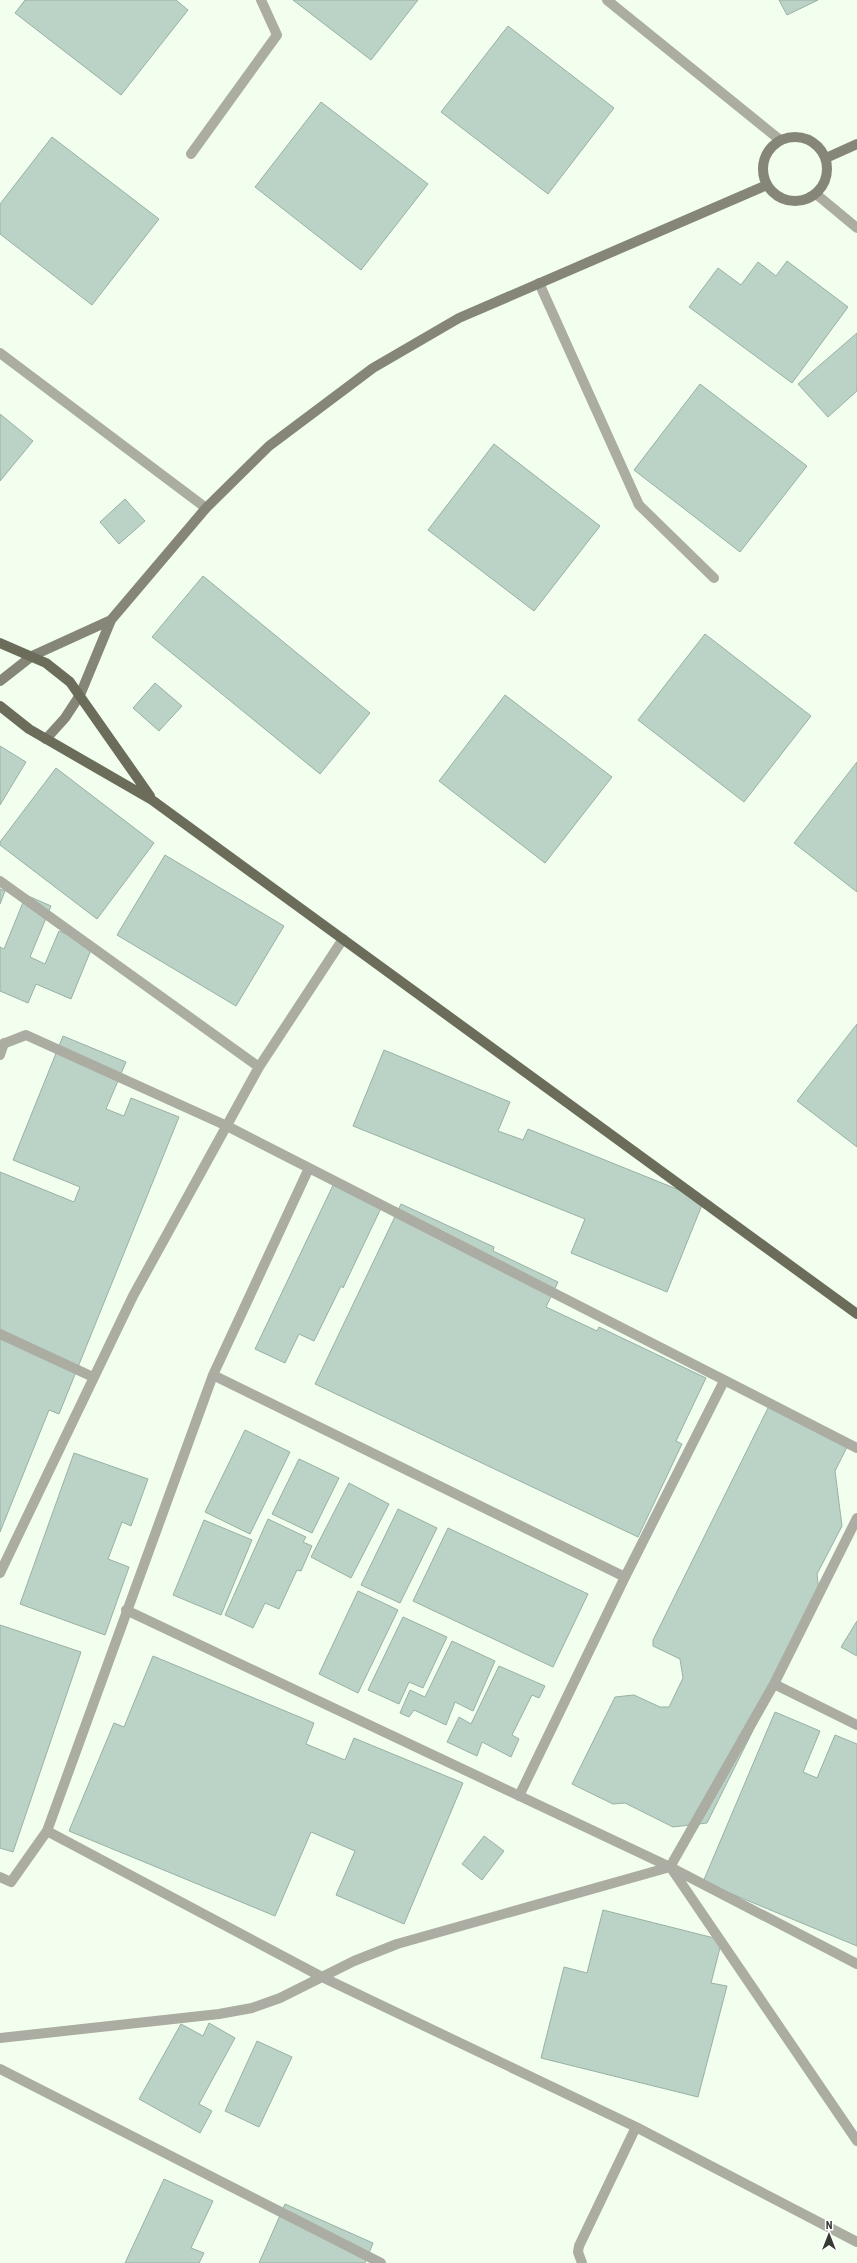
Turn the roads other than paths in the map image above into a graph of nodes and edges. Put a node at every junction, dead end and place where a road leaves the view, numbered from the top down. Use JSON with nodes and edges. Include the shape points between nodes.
{"nodes":[{"id":1,"x":261,"y":0,"type":"edge"},
{"id":2,"x":607,"y":0,"type":"edge"},
{"id":3,"x":780,"y":140,"type":"junction"},
{"id":4,"x":857,"y":144,"type":"edge"},
{"id":5,"x":191,"y":154,"type":"dead end"},
{"id":6,"x":826,"y":158,"type":"junction"},
{"id":7,"x":767,"y":185,"type":"junction"},
{"id":8,"x":816,"y":194,"type":"junction"},
{"id":9,"x":857,"y":228,"type":"edge"},
{"id":10,"x":539,"y":283,"type":"junction"},
{"id":11,"x":0,"y":353,"type":"edge"},
{"id":12,"x":206,"y":508,"type":"junction"},
{"id":13,"x":714,"y":578,"type":"dead end"},
{"id":14,"x":111,"y":620,"type":"junction"},
{"id":15,"x":0,"y":642,"type":"edge"},
{"id":16,"x":32,"y":656,"type":"junction"},
{"id":17,"x":0,"y":681,"type":"edge"},
{"id":18,"x":80,"y":694,"type":"junction"},
{"id":19,"x":0,"y":706,"type":"edge"},
{"id":20,"x":46,"y":739,"type":"junction"},
{"id":21,"x":152,"y":800,"type":"junction"},
{"id":22,"x":0,"y":881,"type":"edge"},
{"id":23,"x":343,"y":939,"type":"junction"},
{"id":24,"x":2,"y":1044,"type":"edge"},
{"id":25,"x":0,"y":1055,"type":"edge"},
{"id":26,"x":259,"y":1067,"type":"junction"},
{"id":27,"x":227,"y":1126,"type":"junction"},
{"id":28,"x":309,"y":1168,"type":"junction"},
{"id":29,"x":857,"y":1314,"type":"edge"},
{"id":30,"x":0,"y":1334,"type":"edge"},
{"id":31,"x":213,"y":1375,"type":"junction"},
{"id":32,"x":93,"y":1377,"type":"junction"},
{"id":33,"x":724,"y":1381,"type":"junction"},
{"id":34,"x":857,"y":1448,"type":"edge"},
{"id":35,"x":857,"y":1518,"type":"edge"},
{"id":36,"x":0,"y":1573,"type":"edge"},
{"id":37,"x":625,"y":1577,"type":"junction"},
{"id":38,"x":126,"y":1610,"type":"junction"},
{"id":39,"x":774,"y":1684,"type":"junction"},
{"id":40,"x":857,"y":1725,"type":"edge"},
{"id":41,"x":519,"y":1796,"type":"junction"},
{"id":42,"x":47,"y":1832,"type":"junction"},
{"id":43,"x":670,"y":1867,"type":"junction"},
{"id":44,"x":0,"y":1877,"type":"edge"},
{"id":45,"x":857,"y":1964,"type":"edge"},
{"id":46,"x":322,"y":1977,"type":"junction"},
{"id":47,"x":0,"y":2038,"type":"edge"},
{"id":48,"x":0,"y":2069,"type":"edge"},
{"id":49,"x":636,"y":2127,"type":"junction"},
{"id":50,"x":857,"y":2141,"type":"edge"},
{"id":51,"x":857,"y":2242,"type":"edge"},
{"id":52,"x":381,"y":2263,"type":"edge"},
{"id":53,"x":582,"y":2263,"type":"edge"}],
"edges":[{"from":1,"to":5,"type":"street","via":[[277,35]]},
{"from":2,"to":3,"type":"street"},
{"from":3,"to":6,"type":"main road","via":[[801,137],[812,141],[821,148]]},
{"from":3,"to":7,"type":"main road","via":[[771,147],[762,167]]},
{"from":4,"to":6,"type":"main road"},
{"from":6,"to":8,"type":"main road","via":[[827,176]]},
{"from":7,"to":8,"type":"main road","via":[[774,194],[784,200],[806,200]]},
{"from":7,"to":10,"type":"main road"},
{"from":8,"to":9,"type":"street"},
{"from":10,"to":12,"type":"main road","via":[[459,318],[373,368],[269,446]]},
{"from":10,"to":13,"type":"street","via":[[639,505]]},
{"from":11,"to":12,"type":"street"},
{"from":12,"to":14,"type":"main road"},
{"from":14,"to":16,"type":"main road"},
{"from":14,"to":18,"type":"main road"},
{"from":15,"to":16,"type":"main road"},
{"from":16,"to":17,"type":"main road"},
{"from":16,"to":18,"type":"main road","via":[[59,671]]},
{"from":18,"to":20,"type":"main road","via":[[65,718]]},
{"from":18,"to":21,"type":"main road"},
{"from":19,"to":20,"type":"main road"},
{"from":20,"to":21,"type":"main road"},
{"from":21,"to":23,"type":"main road"},
{"from":22,"to":26,"type":"street"},
{"from":23,"to":26,"type":"street"},
{"from":23,"to":29,"type":"main road"},
{"from":24,"to":25,"type":"street"},
{"from":24,"to":27,"type":"street","via":[[26,1035]]},
{"from":26,"to":27,"type":"street"},
{"from":27,"to":28,"type":"street"},
{"from":27,"to":32,"type":"street","via":[[133,1296]]},
{"from":28,"to":31,"type":"street"},
{"from":28,"to":33,"type":"street"},
{"from":30,"to":32,"type":"street"},
{"from":31,"to":37,"type":"street"},
{"from":31,"to":38,"type":"street"},
{"from":32,"to":36,"type":"street"},
{"from":33,"to":34,"type":"street"},
{"from":33,"to":37,"type":"street"},
{"from":35,"to":39,"type":"street"},
{"from":37,"to":41,"type":"street"},
{"from":38,"to":41,"type":"street"},
{"from":38,"to":42,"type":"street"},
{"from":39,"to":40,"type":"street"},
{"from":39,"to":43,"type":"street"},
{"from":41,"to":43,"type":"street"},
{"from":42,"to":44,"type":"street","via":[[11,1882]]},
{"from":42,"to":46,"type":"street"},
{"from":43,"to":45,"type":"street"},
{"from":43,"to":46,"type":"street","via":[[397,1944]]},
{"from":43,"to":50,"type":"street"},
{"from":46,"to":47,"type":"street","via":[[280,1998],[252,2008],[219,2014]]},
{"from":46,"to":49,"type":"street"},
{"from":48,"to":52,"type":"street"},
{"from":49,"to":51,"type":"street"},
{"from":49,"to":53,"type":"street","via":[[579,2246],[578,2252]]}]}
